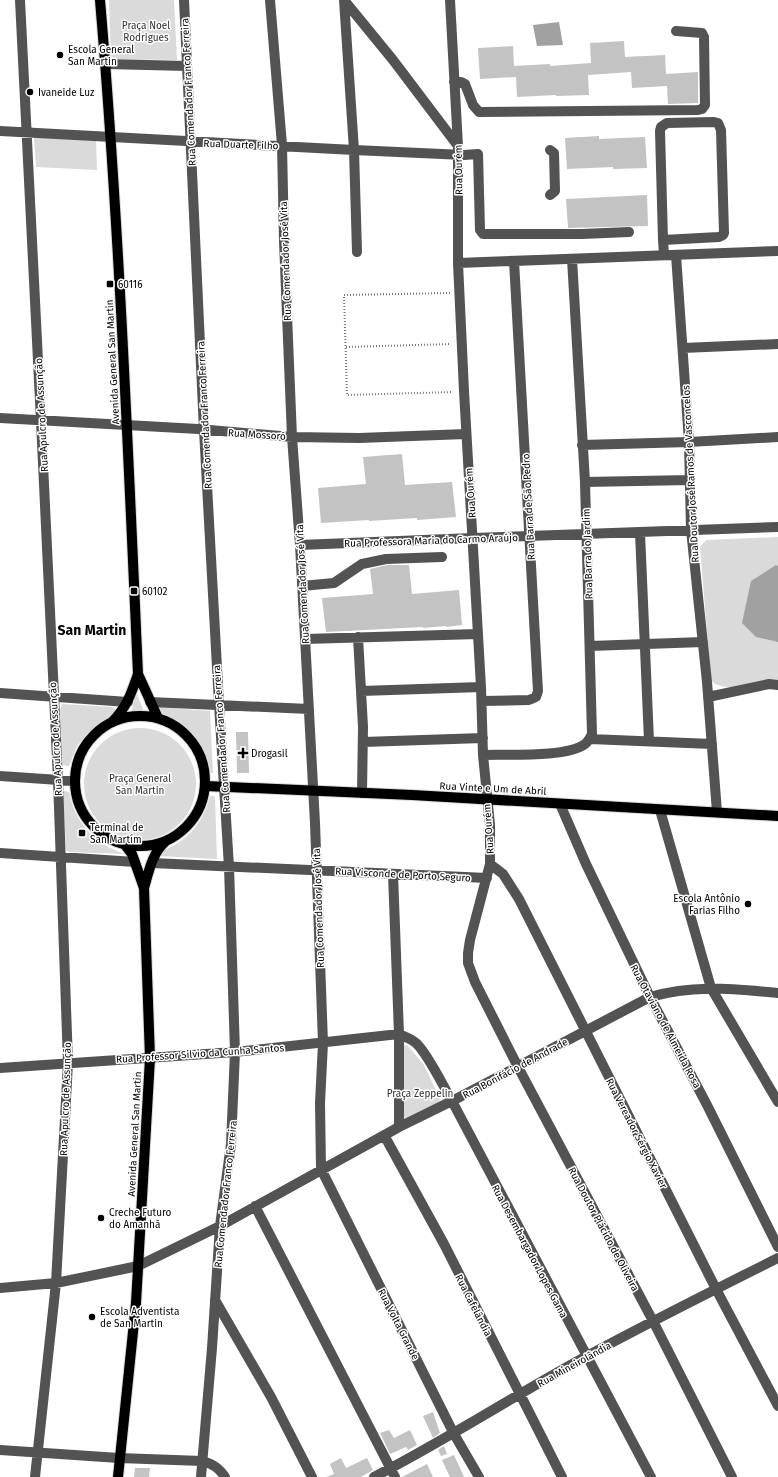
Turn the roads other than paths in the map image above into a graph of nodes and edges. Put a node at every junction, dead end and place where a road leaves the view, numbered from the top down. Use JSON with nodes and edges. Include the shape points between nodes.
{"nodes":[{"id":1,"x":20,"y":0,"type":"edge"},
{"id":2,"x":100,"y":0,"type":"edge"},
{"id":3,"x":184,"y":0,"type":"edge"},
{"id":4,"x":270,"y":0,"type":"edge"},
{"id":5,"x":344,"y":0,"type":"edge"},
{"id":6,"x":450,"y":0,"type":"edge"},
{"id":7,"x":676,"y":31,"type":"dead end"},
{"id":8,"x":106,"y":64,"type":"junction"},
{"id":9,"x":187,"y":66,"type":"junction"},
{"id":10,"x":454,"y":82,"type":"junction"},
{"id":11,"x":0,"y":131,"type":"edge"},
{"id":12,"x":27,"y":132,"type":"junction"},
{"id":13,"x":111,"y":137,"type":"junction"},
{"id":14,"x":191,"y":142,"type":"junction"},
{"id":15,"x":282,"y":145,"type":"junction"},
{"id":16,"x":354,"y":150,"type":"junction"},
{"id":17,"x":458,"y":150,"type":"junction"},
{"id":18,"x":550,"y":150,"type":"dead end"},
{"id":19,"x":550,"y":195,"type":"dead end"},
{"id":20,"x":629,"y":232,"type":"dead end"},
{"id":21,"x":663,"y":240,"type":"junction"},
{"id":22,"x":778,"y":251,"type":"edge"},
{"id":23,"x":358,"y":252,"type":"dead end"},
{"id":24,"x":664,"y":255,"type":"junction"},
{"id":25,"x":676,"y":255,"type":"junction"},
{"id":26,"x":572,"y":259,"type":"junction"},
{"id":27,"x":514,"y":261,"type":"junction"},
{"id":28,"x":458,"y":263,"type":"junction"},
{"id":29,"x":778,"y":344,"type":"edge"},
{"id":30,"x":683,"y":348,"type":"junction"},
{"id":31,"x":0,"y":418,"type":"edge"},
{"id":32,"x":41,"y":421,"type":"junction"},
{"id":33,"x":128,"y":426,"type":"junction"},
{"id":34,"x":204,"y":430,"type":"junction"},
{"id":35,"x":466,"y":434,"type":"junction"},
{"id":36,"x":292,"y":437,"type":"junction"},
{"id":37,"x":778,"y":437,"type":"edge"},
{"id":38,"x":689,"y":442,"type":"junction"},
{"id":39,"x":582,"y":445,"type":"junction"},
{"id":40,"x":690,"y":480,"type":"junction"},
{"id":41,"x":584,"y":482,"type":"junction"},
{"id":42,"x":778,"y":527,"type":"edge"},
{"id":43,"x":691,"y":530,"type":"junction"},
{"id":44,"x":640,"y":532,"type":"junction"},
{"id":45,"x":585,"y":535,"type":"junction"},
{"id":46,"x":530,"y":536,"type":"junction"},
{"id":47,"x":473,"y":538,"type":"junction"},
{"id":48,"x":300,"y":545,"type":"junction"},
{"id":49,"x":442,"y":557,"type":"dead end"},
{"id":50,"x":302,"y":586,"type":"junction"},
{"id":51,"x":478,"y":634,"type":"junction"},
{"id":52,"x":358,"y":637,"type":"junction"},
{"id":53,"x":305,"y":639,"type":"junction"},
{"id":54,"x":703,"y":642,"type":"junction"},
{"id":55,"x":645,"y":645,"type":"junction"},
{"id":56,"x":590,"y":646,"type":"junction"},
{"id":57,"x":138,"y":674,"type":"junction"},
{"id":58,"x":778,"y":685,"type":"edge"},
{"id":59,"x":481,"y":687,"type":"junction"},
{"id":60,"x":361,"y":691,"type":"junction"},
{"id":61,"x":0,"y":693,"type":"edge"},
{"id":62,"x":708,"y":697,"type":"junction"},
{"id":63,"x":53,"y":698,"type":"junction"},
{"id":64,"x":482,"y":701,"type":"junction"},
{"id":65,"x":128,"y":702,"type":"junction"},
{"id":66,"x":150,"y":702,"type":"junction"},
{"id":67,"x":218,"y":704,"type":"junction"},
{"id":68,"x":309,"y":709,"type":"junction"},
{"id":69,"x":158,"y":718,"type":"junction"},
{"id":70,"x":112,"y":722,"type":"junction"},
{"id":71,"x":483,"y":738,"type":"junction"},
{"id":72,"x":590,"y":739,"type":"junction"},
{"id":73,"x":649,"y":741,"type":"junction"},
{"id":74,"x":363,"y":742,"type":"junction"},
{"id":75,"x":712,"y":744,"type":"junction"},
{"id":76,"x":483,"y":755,"type":"junction"},
{"id":77,"x":0,"y":776,"type":"edge"},
{"id":78,"x":58,"y":780,"type":"junction"},
{"id":79,"x":74,"y":781,"type":"junction"},
{"id":80,"x":206,"y":786,"type":"junction"},
{"id":81,"x":225,"y":786,"type":"junction"},
{"id":82,"x":313,"y":791,"type":"junction"},
{"id":83,"x":362,"y":793,"type":"junction"},
{"id":84,"x":486,"y":799,"type":"junction"},
{"id":85,"x":560,"y":804,"type":"junction"},
{"id":86,"x":660,"y":810,"type":"junction"},
{"id":87,"x":717,"y":812,"type":"junction"},
{"id":88,"x":778,"y":816,"type":"edge"},
{"id":89,"x":167,"y":840,"type":"junction"},
{"id":90,"x":125,"y":845,"type":"junction"},
{"id":91,"x":0,"y":853,"type":"edge"},
{"id":92,"x":61,"y":857,"type":"junction"},
{"id":93,"x":135,"y":862,"type":"junction"},
{"id":94,"x":152,"y":863,"type":"junction"},
{"id":95,"x":490,"y":864,"type":"junction"},
{"id":96,"x":229,"y":866,"type":"junction"},
{"id":97,"x":317,"y":870,"type":"junction"},
{"id":98,"x":393,"y":874,"type":"junction"},
{"id":99,"x":488,"y":878,"type":"junction"},
{"id":100,"x":144,"y":888,"type":"junction"},
{"id":101,"x":475,"y":982,"type":"joint"},
{"id":102,"x":711,"y":988,"type":"junction"},
{"id":103,"x":778,"y":993,"type":"edge"},
{"id":104,"x":650,"y":997,"type":"junction"},
{"id":105,"x":585,"y":1031,"type":"junction"},
{"id":106,"x":399,"y":1034,"type":"junction"},
{"id":107,"x":323,"y":1043,"type":"junction"},
{"id":108,"x":235,"y":1052,"type":"junction"},
{"id":109,"x":150,"y":1058,"type":"junction"},
{"id":110,"x":68,"y":1063,"type":"junction"},
{"id":111,"x":518,"y":1067,"type":"junction"},
{"id":112,"x":0,"y":1068,"type":"edge"},
{"id":113,"x":452,"y":1102,"type":"junction"},
{"id":114,"x":778,"y":1102,"type":"edge"},
{"id":115,"x":398,"y":1127,"type":"junction"},
{"id":116,"x":384,"y":1135,"type":"junction"},
{"id":117,"x":321,"y":1169,"type":"junction"},
{"id":118,"x":255,"y":1206,"type":"junction"},
{"id":119,"x":220,"y":1226,"type":"junction"},
{"id":120,"x":778,"y":1247,"type":"edge"},
{"id":121,"x":778,"y":1258,"type":"edge"},
{"id":122,"x":138,"y":1266,"type":"junction"},
{"id":123,"x":56,"y":1283,"type":"junction"},
{"id":124,"x":0,"y":1288,"type":"edge"},
{"id":125,"x":716,"y":1289,"type":"junction"},
{"id":126,"x":215,"y":1300,"type":"junction"},
{"id":127,"x":652,"y":1321,"type":"junction"},
{"id":128,"x":586,"y":1356,"type":"junction"},
{"id":129,"x":520,"y":1394,"type":"junction"},
{"id":130,"x":778,"y":1406,"type":"edge"},
{"id":131,"x":454,"y":1434,"type":"junction"},
{"id":132,"x":0,"y":1450,"type":"edge"},
{"id":133,"x":37,"y":1452,"type":"junction"},
{"id":134,"x":119,"y":1458,"type":"junction"},
{"id":135,"x":202,"y":1461,"type":"junction"},
{"id":136,"x":393,"y":1473,"type":"edge"},
{"id":137,"x":35,"y":1477,"type":"edge"},
{"id":138,"x":118,"y":1477,"type":"edge"},
{"id":139,"x":201,"y":1477,"type":"edge"},
{"id":140,"x":225,"y":1477,"type":"edge"},
{"id":141,"x":312,"y":1477,"type":"edge"},
{"id":142,"x":374,"y":1477,"type":"edge"},
{"id":143,"x":479,"y":1477,"type":"edge"},
{"id":144,"x":562,"y":1477,"type":"edge"},
{"id":145,"x":651,"y":1477,"type":"edge"},
{"id":146,"x":732,"y":1477,"type":"edge"}],
"edges":[{"from":1,"to":12,"type":"street","name":"Rua Apulcro de Assunção"},
{"from":2,"to":8,"type":"main road","name":"Avenida General San Martin"},
{"from":3,"to":9,"type":"street","name":"Rua Comendador Franco Ferreira"},
{"from":4,"to":15,"type":"street","name":"Rua Comendador José Vita"},
{"from":5,"to":16,"type":"street"},
{"from":5,"to":17,"type":"street","via":[[393,60]]},
{"from":6,"to":10,"type":"street","name":"Rua Ourém"},
{"from":7,"to":10,"type":"street","via":[[702,33],[704,37],[705,105],[702,109],[479,112],[473,105],[465,84]]},
{"from":8,"to":9,"type":"street"},
{"from":8,"to":13,"type":"main road","name":"Avenida General San Martin"},
{"from":9,"to":14,"type":"street","name":"Rua Comendador Franco Ferreira"},
{"from":10,"to":17,"type":"street","name":"Rua Ourém"},
{"from":11,"to":12,"type":"street","name":"Rua Duarte Filho"},
{"from":12,"to":13,"type":"street","name":"Rua Duarte Filho"},
{"from":12,"to":32,"type":"street","name":"Rua Apulcro de Assunção"},
{"from":13,"to":14,"type":"street","name":"Rua Duarte Filho"},
{"from":13,"to":33,"type":"main road","name":"Avenida General San Martin"},
{"from":14,"to":15,"type":"street","name":"Rua Duarte Filho"},
{"from":14,"to":34,"type":"street","name":"Rua Comendador Franco Ferreira"},
{"from":15,"to":16,"type":"street","name":"Rua Duarte Filho"},
{"from":15,"to":36,"type":"street","name":"Rua Comendador José Vita"},
{"from":16,"to":17,"type":"street","name":"Rua Duarte Filho"},
{"from":16,"to":23,"type":"street"},
{"from":17,"to":20,"type":"street","name":"Rua Duarte Filho","via":[[478,154],[480,230],[483,234]]},
{"from":17,"to":28,"type":"street","name":"Rua Ourém"},
{"from":18,"to":19,"type":"street","via":[[554,153],[555,191]]},
{"from":21,"to":21,"type":"street","via":[[661,127],[667,123],[718,123],[721,130],[724,233],[719,237]]},
{"from":21,"to":24,"type":"street"},
{"from":22,"to":25,"type":"street"},
{"from":24,"to":25,"type":"street"},
{"from":24,"to":26,"type":"street"},
{"from":25,"to":30,"type":"street","name":"Rua Doutor José Ramos de Vasconcelos"},
{"from":26,"to":27,"type":"street"},
{"from":26,"to":39,"type":"street","name":"Rua Barra do Jardim"},
{"from":27,"to":28,"type":"street"},
{"from":27,"to":46,"type":"street","name":"Rua Barra de São Pedro"},
{"from":28,"to":35,"type":"street","name":"Rua Ourém"},
{"from":29,"to":30,"type":"street"},
{"from":30,"to":38,"type":"street","name":"Rua Doutor José Ramos de Vasconcelos"},
{"from":31,"to":32,"type":"street","name":"Rua Mossoró"},
{"from":32,"to":33,"type":"street","name":"Rua Mossoró"},
{"from":32,"to":63,"type":"street","name":"Rua Apulcro de Assunção"},
{"from":33,"to":34,"type":"street","name":"Rua Mossoró"},
{"from":33,"to":57,"type":"main road","name":"Avenida General San Martin"},
{"from":34,"to":36,"type":"street","name":"Rua Mossoró"},
{"from":34,"to":67,"type":"street","name":"Rua Comendador Franco Ferreira"},
{"from":35,"to":36,"type":"street","name":"Rua Mossoró","via":[[359,438]]},
{"from":35,"to":47,"type":"street","name":"Rua Ourém"},
{"from":36,"to":48,"type":"street","name":"Rua Comendador José Vita"},
{"from":37,"to":38,"type":"street"},
{"from":38,"to":39,"type":"street"},
{"from":38,"to":40,"type":"street","name":"Rua Doutor José Ramos de Vasconcelos"},
{"from":39,"to":41,"type":"street","name":"Rua Barra do Jardim"},
{"from":40,"to":41,"type":"street"},
{"from":40,"to":43,"type":"street","name":"Rua Doutor José Ramos de Vasconcelos"},
{"from":41,"to":45,"type":"street","name":"Rua Barra do Jardim"},
{"from":42,"to":43,"type":"street","name":"Rua Professora Maria do Carmo Araújo"},
{"from":43,"to":44,"type":"street","name":"Rua Professora Maria do Carmo Araújo"},
{"from":43,"to":54,"type":"street","name":"Rua Doutor José Ramos de Vasconcelos"},
{"from":44,"to":45,"type":"street","name":"Rua Professora Maria do Carmo Araújo"},
{"from":44,"to":55,"type":"street"},
{"from":45,"to":46,"type":"street","name":"Rua Professora Maria do Carmo Araújo"},
{"from":45,"to":56,"type":"street","name":"Rua Barra do Jardim"},
{"from":46,"to":47,"type":"street","name":"Rua Professora Maria do Carmo Araújo"},
{"from":46,"to":64,"type":"street","name":"Rua Barra de São Pedro","via":[[538,695],[533,699],[520,701]]},
{"from":47,"to":48,"type":"street","name":"Rua Professora Maria do Carmo Araújo"},
{"from":47,"to":51,"type":"street","name":"Rua Ourém"},
{"from":48,"to":50,"type":"street","name":"Rua Comendador José Vita"},
{"from":49,"to":50,"type":"street","via":[[386,559],[362,564],[334,583]]},
{"from":50,"to":53,"type":"street","name":"Rua Comendador José Vita"},
{"from":51,"to":52,"type":"street"},
{"from":51,"to":59,"type":"street","name":"Rua Ourém"},
{"from":52,"to":53,"type":"street"},
{"from":52,"to":60,"type":"street"},
{"from":53,"to":68,"type":"street","name":"Rua Comendador José Vita"},
{"from":54,"to":55,"type":"street"},
{"from":54,"to":62,"type":"street","name":"Rua Doutor José Ramos de Vasconcelos"},
{"from":55,"to":56,"type":"street"},
{"from":55,"to":73,"type":"street"},
{"from":56,"to":72,"type":"street","name":"Rua Barra do Jardim","via":[[593,727]]},
{"from":57,"to":65,"type":"main road","name":"Avenida General San Martin"},
{"from":57,"to":66,"type":"main road","name":"Avenida General San Martin"},
{"from":58,"to":62,"type":"street","via":[[769,684]]},
{"from":59,"to":60,"type":"street"},
{"from":59,"to":64,"type":"street","name":"Rua Ourém"},
{"from":60,"to":74,"type":"street"},
{"from":61,"to":63,"type":"street"},
{"from":62,"to":75,"type":"street","name":"Rua Doutor José Ramos de Vasconcelos"},
{"from":63,"to":65,"type":"street"},
{"from":63,"to":78,"type":"street","name":"Rua Apulcro de Assunção"},
{"from":64,"to":71,"type":"street","name":"Rua Ourém"},
{"from":65,"to":70,"type":"main road","name":"Avenida General San Martin"},
{"from":66,"to":67,"type":"street"},
{"from":66,"to":69,"type":"main road","name":"Avenida General San Martin"},
{"from":67,"to":68,"type":"street"},
{"from":67,"to":81,"type":"street","name":"Rua Comendador Franco Ferreira"},
{"from":68,"to":82,"type":"street","name":"Rua Comendador José Vita"},
{"from":69,"to":70,"type":"main road","via":[[134,716]]},
{"from":69,"to":80,"type":"main road","via":[[184,732],[194,744],[205,771]]},
{"from":70,"to":79,"type":"main road","via":[[89,740],[76,766]]},
{"from":71,"to":74,"type":"street"},
{"from":71,"to":76,"type":"street","name":"Rua Ourém"},
{"from":72,"to":73,"type":"street"},
{"from":72,"to":76,"type":"street","via":[[579,748],[567,751]]},
{"from":73,"to":75,"type":"street"},
{"from":74,"to":83,"type":"street"},
{"from":75,"to":87,"type":"street","name":"Rua Doutor José Ramos de Vasconcelos"},
{"from":76,"to":84,"type":"street","name":"Rua Ourém"},
{"from":77,"to":78,"type":"street"},
{"from":78,"to":79,"type":"street"},
{"from":78,"to":92,"type":"street","name":"Rua Apulcro de Assunção"},
{"from":79,"to":90,"type":"main road","via":[[76,795],[88,822],[111,840]]},
{"from":80,"to":81,"type":"main road","name":"Rua Vinte e Um de Abril"},
{"from":80,"to":89,"type":"main road","via":[[196,815],[187,827]]},
{"from":81,"to":82,"type":"main road","name":"Rua Vinte e Um de Abril"},
{"from":81,"to":96,"type":"street","name":"Rua Comendador Franco Ferreira"},
{"from":82,"to":83,"type":"main road","name":"Rua Vinte e Um de Abril"},
{"from":82,"to":97,"type":"street","name":"Rua Comendador José Vita"},
{"from":83,"to":84,"type":"main road","name":"Rua Vinte e Um de Abril"},
{"from":84,"to":85,"type":"main road","name":"Rua Vinte e Um de Abril"},
{"from":84,"to":95,"type":"street","name":"Rua Ourém","via":[[490,825]]},
{"from":85,"to":86,"type":"main road","name":"Rua Vinte e Um de Abril"},
{"from":85,"to":104,"type":"street","name":"Rua Otaviano de Almeida Rosa"},
{"from":86,"to":87,"type":"main road","name":"Rua Vinte e Um de Abril"},
{"from":86,"to":102,"type":"street"},
{"from":87,"to":88,"type":"main road","name":"Rua Vinte e Um de Abril"},
{"from":89,"to":90,"type":"main road","via":[[146,846]]},
{"from":89,"to":94,"type":"main road","name":"Avenida General San Martin","via":[[158,850]]},
{"from":90,"to":93,"type":"main road","name":"Avenida General San Martin"},
{"from":91,"to":92,"type":"street"},
{"from":92,"to":93,"type":"street"},
{"from":92,"to":110,"type":"street","name":"Rua Apulcro de Assunção"},
{"from":93,"to":100,"type":"main road","name":"Avenida General San Martin"},
{"from":94,"to":96,"type":"street","name":"Rua Visconde de Porto Seguro"},
{"from":94,"to":100,"type":"main road","name":"Avenida General San Martin"},
{"from":95,"to":99,"type":"street","name":"Rua Ourém"},
{"from":95,"to":105,"type":"street","name":"Rua Vereador Sérgio Xavier","via":[[503,874],[516,892]]},
{"from":96,"to":97,"type":"street","name":"Rua Visconde de Porto Seguro"},
{"from":96,"to":108,"type":"street","name":"Rua Comendador Franco Ferreira"},
{"from":97,"to":98,"type":"street","name":"Rua Visconde de Porto Seguro"},
{"from":97,"to":107,"type":"street","name":"Rua Comendador José Vita"},
{"from":98,"to":99,"type":"street","name":"Rua Visconde de Porto Seguro"},
{"from":98,"to":106,"type":"street"},
{"from":99,"to":101,"type":"street","name":"Rua Ourém","via":[[468,953],[468,963]]},
{"from":100,"to":109,"type":"main road","name":"Avenida General San Martin"},
{"from":101,"to":111,"type":"street","name":"Rua Doutor Plácido de Oliveira"},
{"from":102,"to":103,"type":"street","name":"Rua Bonifácio de Andrade"},
{"from":102,"to":104,"type":"street","name":"Rua Bonifácio de Andrade"},
{"from":102,"to":114,"type":"street"},
{"from":104,"to":105,"type":"street","name":"Rua Bonifácio de Andrade"},
{"from":104,"to":120,"type":"street","name":"Rua Otaviano de Almeida Rosa","via":[[708,1105]]},
{"from":105,"to":111,"type":"street","name":"Rua Bonifácio de Andrade"},
{"from":105,"to":125,"type":"street","name":"Rua Vereador Sérgio Xavier"},
{"from":106,"to":107,"type":"street","name":"Rua Professor Silvio da Cunha Santos"},
{"from":106,"to":113,"type":"street","name":"Rua Desembargador Lopes Gama","via":[[420,1047]]},
{"from":106,"to":115,"type":"street"},
{"from":107,"to":108,"type":"street","name":"Rua Professor Silvio da Cunha Santos"},
{"from":107,"to":117,"type":"street","name":"Rua Comendador José Vita","via":[[320,1103]]},
{"from":108,"to":109,"type":"street","name":"Rua Professor Silvio da Cunha Santos"},
{"from":108,"to":119,"type":"street","name":"Rua Comendador Franco Ferreira","via":[[231,1144]]},
{"from":109,"to":110,"type":"street","name":"Rua Professor Silvio da Cunha Santos"},
{"from":109,"to":122,"type":"main road","name":"Avenida General San Martin"},
{"from":110,"to":112,"type":"street","name":"Rua Professor Silvio da Cunha Santos"},
{"from":110,"to":123,"type":"street","name":"Rua Apulcro de Assunção"},
{"from":111,"to":113,"type":"street","name":"Rua Bonifácio de Andrade"},
{"from":111,"to":127,"type":"street","name":"Rua Doutor Plácido de Oliveira"},
{"from":113,"to":115,"type":"street","name":"Rua Bonifácio de Andrade"},
{"from":113,"to":128,"type":"street","name":"Rua Desembargador Lopes Gama"},
{"from":115,"to":116,"type":"street","name":"Rua Bonifácio de Andrade"},
{"from":116,"to":117,"type":"street","name":"Rua Bonifácio de Andrade"},
{"from":116,"to":129,"type":"street","name":"Rua Cafelândia","via":[[444,1244]]},
{"from":117,"to":118,"type":"street","name":"Rua Bonifácio de Andrade"},
{"from":117,"to":131,"type":"street","name":"Rua Volta Grande"},
{"from":118,"to":119,"type":"street","name":"Rua Bonifácio de Andrade"},
{"from":118,"to":136,"type":"street"},
{"from":119,"to":122,"type":"street","name":"Rua Bonifácio de Andrade"},
{"from":119,"to":126,"type":"street","name":"Rua Comendador Franco Ferreira"},
{"from":121,"to":125,"type":"street","name":"Rua Mineirolândia"},
{"from":122,"to":123,"type":"street","name":"Rua Bonifácio de Andrade"},
{"from":122,"to":134,"type":"main road","name":"Avenida General San Martin"},
{"from":123,"to":124,"type":"street","name":"Rua Bonifácio de Andrade"},
{"from":123,"to":133,"type":"street","name":"Rua Apulcro de Assunção"},
{"from":125,"to":127,"type":"street","name":"Rua Mineirolândia"},
{"from":125,"to":130,"type":"street","name":"Rua Vereador Sérgio Xavier"},
{"from":126,"to":135,"type":"street","name":"Rua Comendador Franco Ferreira"},
{"from":126,"to":141,"type":"street","via":[[271,1397]]},
{"from":127,"to":128,"type":"street","name":"Rua Mineirolândia"},
{"from":127,"to":146,"type":"street","name":"Rua Doutor Plácido de Oliveira"},
{"from":128,"to":129,"type":"street","name":"Rua Mineirolândia"},
{"from":128,"to":145,"type":"street","name":"Rua Desembargador Lopes Gama"},
{"from":129,"to":131,"type":"street","name":"Rua Mineirolândia"},
{"from":129,"to":144,"type":"street","name":"Rua Cafelândia"},
{"from":131,"to":136,"type":"street","name":"Rua Mineirolândia"},
{"from":131,"to":143,"type":"street","name":"Rua Volta Grande"},
{"from":132,"to":133,"type":"street"},
{"from":133,"to":134,"type":"street"},
{"from":133,"to":137,"type":"street","name":"Rua Apulcro de Assunção"},
{"from":134,"to":135,"type":"street"},
{"from":134,"to":138,"type":"main road","name":"Avenida General San Martin"},
{"from":135,"to":139,"type":"street","name":"Rua Comendador Franco Ferreira"},
{"from":135,"to":140,"type":"street","via":[[212,1464]]},
{"from":136,"to":142,"type":"street","name":"Rua Mineirolândia"}]}
